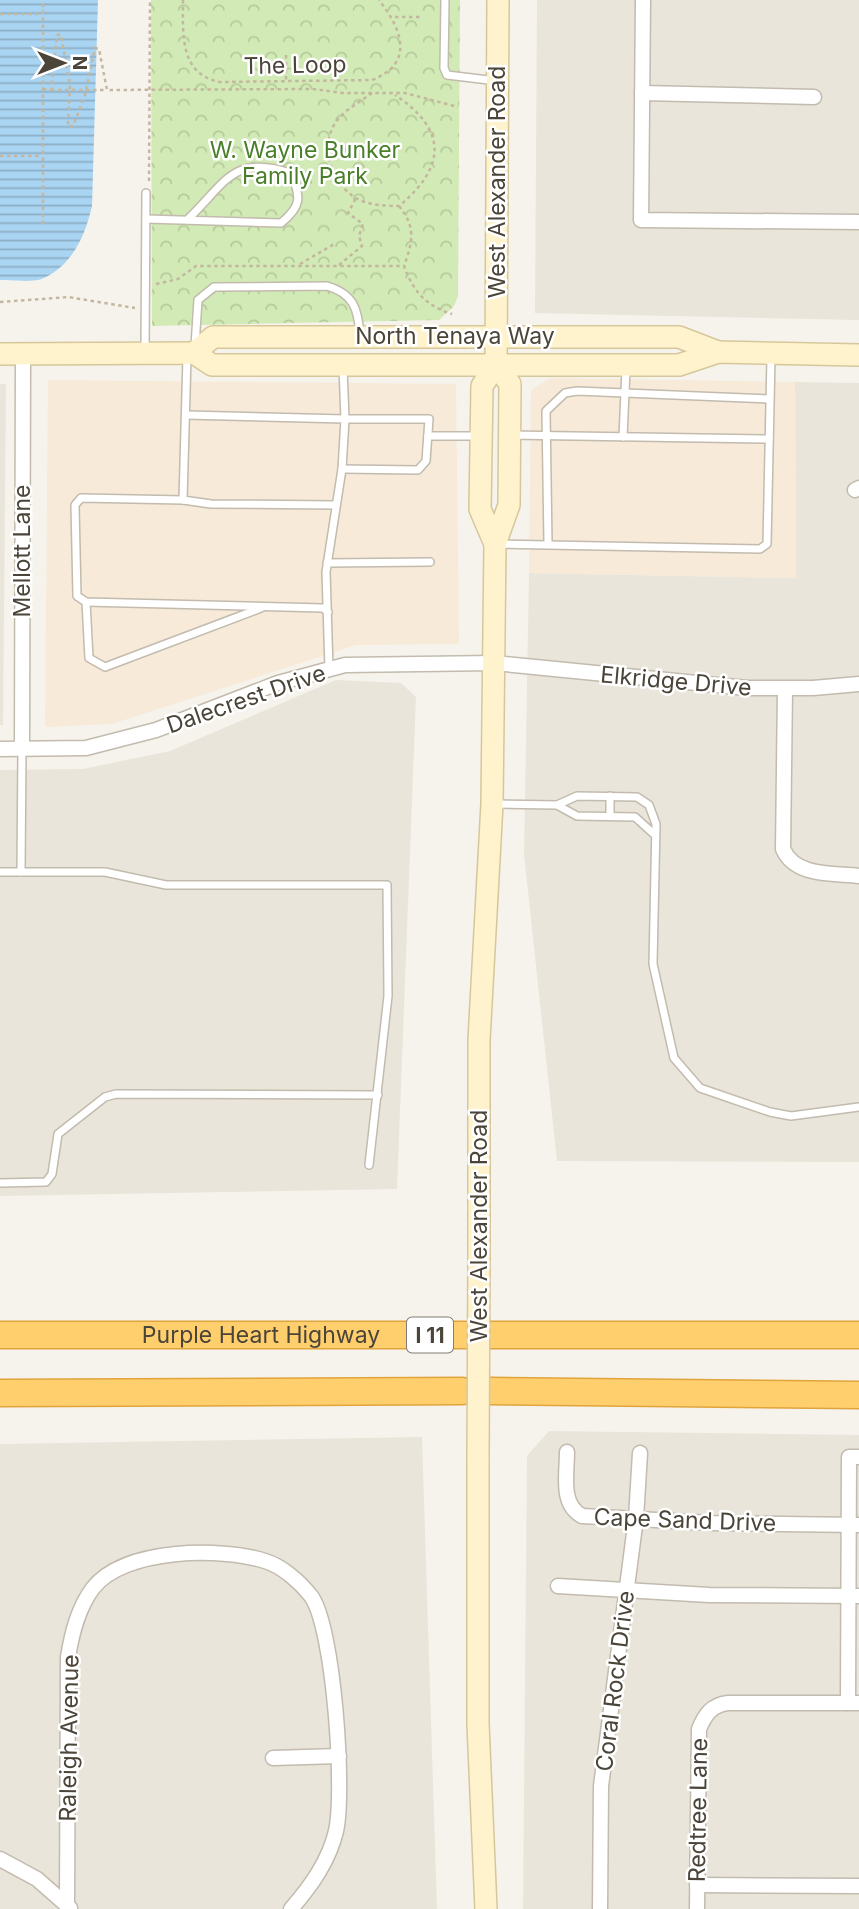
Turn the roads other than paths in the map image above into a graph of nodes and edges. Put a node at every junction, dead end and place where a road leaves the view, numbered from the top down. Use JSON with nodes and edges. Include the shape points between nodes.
{"nodes":[{"id":1,"x":444,"y":0,"type":"edge"},
{"id":2,"x":498,"y":0,"type":"edge"},
{"id":3,"x":643,"y":0,"type":"edge"},
{"id":4,"x":498,"y":81,"type":"junction"},
{"id":5,"x":642,"y":93,"type":"junction"},
{"id":6,"x":814,"y":97,"type":"dead end"},
{"id":7,"x":146,"y":193,"type":"road end"},
{"id":8,"x":146,"y":219,"type":"junction"},
{"id":9,"x":188,"y":219,"type":"junction"},
{"id":10,"x":859,"y":222,"type":"edge"},
{"id":11,"x":496,"y":335,"type":"junction"},
{"id":12,"x":360,"y":336,"type":"junction"},
{"id":13,"x":145,"y":352,"type":"junction"},
{"id":14,"x":191,"y":352,"type":"junction"},
{"id":15,"x":718,"y":352,"type":"junction"},
{"id":16,"x":771,"y":353,"type":"junction"},
{"id":17,"x":0,"y":354,"type":"edge"},
{"id":18,"x":23,"y":354,"type":"junction"},
{"id":19,"x":859,"y":355,"type":"edge"},
{"id":20,"x":343,"y":365,"type":"junction"},
{"id":21,"x":496,"y":365,"type":"junction"},
{"id":22,"x":626,"y":365,"type":"junction"},
{"id":23,"x":625,"y":393,"type":"junction"},
{"id":24,"x":768,"y":399,"type":"junction"},
{"id":25,"x":186,"y":415,"type":"junction"},
{"id":26,"x":345,"y":419,"type":"junction"},
{"id":27,"x":509,"y":435,"type":"junction"},
{"id":28,"x":428,"y":436,"type":"junction"},
{"id":29,"x":481,"y":436,"type":"junction"},
{"id":30,"x":546,"y":436,"type":"junction"},
{"id":31,"x":623,"y":437,"type":"junction"},
{"id":32,"x":769,"y":439,"type":"junction"},
{"id":33,"x":342,"y":469,"type":"junction"},
{"id":34,"x":183,"y":500,"type":"junction"},
{"id":35,"x":336,"y":505,"type":"junction"},
{"id":36,"x":495,"y":544,"type":"junction"},
{"id":37,"x":548,"y":544,"type":"junction"},
{"id":38,"x":430,"y":562,"type":"dead end"},
{"id":39,"x":327,"y":563,"type":"junction"},
{"id":40,"x":86,"y":602,"type":"junction"},
{"id":41,"x":266,"y":607,"type":"junction"},
{"id":42,"x":328,"y":612,"type":"junction"},
{"id":43,"x":494,"y":663,"type":"junction"},
{"id":44,"x":329,"y":669,"type":"junction"},
{"id":45,"x":859,"y":684,"type":"edge"},
{"id":46,"x":785,"y":689,"type":"junction"},
{"id":47,"x":22,"y":748,"type":"junction"},
{"id":48,"x":0,"y":749,"type":"edge"},
{"id":49,"x":610,"y":796,"type":"junction"},
{"id":50,"x":492,"y":804,"type":"junction"},
{"id":51,"x":557,"y":805,"type":"junction"},
{"id":52,"x":610,"y":816,"type":"junction"},
{"id":53,"x":656,"y":835,"type":"junction"},
{"id":54,"x":0,"y":872,"type":"edge"},
{"id":55,"x":21,"y":872,"type":"junction"},
{"id":56,"x":859,"y":876,"type":"edge"},
{"id":57,"x":378,"y":1095,"type":"junction"},
{"id":58,"x":859,"y":1107,"type":"edge"},
{"id":59,"x":369,"y":1165,"type":"dead end"},
{"id":60,"x":0,"y":1183,"type":"edge"},
{"id":61,"x":0,"y":1335,"type":"edge"},
{"id":62,"x":859,"y":1335,"type":"edge"},
{"id":63,"x":462,"y":1391,"type":"dead end"},
{"id":64,"x":489,"y":1391,"type":"dead end"},
{"id":65,"x":0,"y":1393,"type":"edge"},
{"id":66,"x":859,"y":1395,"type":"edge"},
{"id":67,"x":567,"y":1452,"type":"dead end"},
{"id":68,"x":640,"y":1453,"type":"dead end"},
{"id":69,"x":859,"y":1457,"type":"edge"},
{"id":70,"x":636,"y":1518,"type":"junction"},
{"id":71,"x":853,"y":1525,"type":"edge"},
{"id":72,"x":558,"y":1586,"type":"dead end"},
{"id":73,"x":626,"y":1591,"type":"junction"},
{"id":74,"x":853,"y":1596,"type":"edge"},
{"id":75,"x":853,"y":1703,"type":"edge"},
{"id":76,"x":339,"y":1756,"type":"junction"},
{"id":77,"x":273,"y":1758,"type":"dead end"},
{"id":78,"x":0,"y":1859,"type":"edge"},
{"id":79,"x":697,"y":1885,"type":"junction"},
{"id":80,"x":859,"y":1886,"type":"edge"},
{"id":81,"x":69,"y":1907,"type":"edge"},
{"id":82,"x":292,"y":1909,"type":"edge"},
{"id":83,"x":486,"y":1909,"type":"edge"},
{"id":84,"x":600,"y":1909,"type":"edge"},
{"id":85,"x":697,"y":1909,"type":"edge"}],
"edges":[{"from":1,"to":4,"type":"lane","via":[[447,75]]},
{"from":2,"to":4,"type":"main road","name":"West Alexander Road"},
{"from":3,"to":5,"type":"street"},
{"from":4,"to":11,"type":"main road","name":"West Alexander Road"},
{"from":5,"to":6,"type":"street"},
{"from":5,"to":10,"type":"street","via":[[641,220]]},
{"from":7,"to":8,"type":"lane"},
{"from":8,"to":9,"type":"lane"},
{"from":8,"to":13,"type":"lane"},
{"from":9,"to":9,"type":"lane","via":[[281,223],[295,211],[299,193],[291,173],[271,166],[248,166],[231,175]]},
{"from":11,"to":12,"type":"main road","name":"North Tenaya Way"},
{"from":11,"to":15,"type":"main road","name":"North Tenaya Way","via":[[679,337]]},
{"from":11,"to":21,"type":"main road","name":"West Alexander Road"},
{"from":12,"to":14,"type":"main road","name":"North Tenaya Way","via":[[213,337]]},
{"from":12,"to":14,"type":"lane","via":[[358,312],[351,297],[340,290],[327,286],[214,286],[198,300]]},
{"from":13,"to":14,"type":"main road","name":"North Tenaya Way"},
{"from":13,"to":18,"type":"main road","name":"North Tenaya Way"},
{"from":14,"to":20,"type":"main road","name":"North Tenaya Way","via":[[212,365]]},
{"from":14,"to":25,"type":"lane"},
{"from":15,"to":16,"type":"main road","name":"North Tenaya Way"},
{"from":15,"to":22,"type":"main road","name":"North Tenaya Way","via":[[680,365]]},
{"from":16,"to":19,"type":"main road","name":"North Tenaya Way"},
{"from":16,"to":24,"type":"lane"},
{"from":17,"to":18,"type":"main road","name":"North Tenaya Way"},
{"from":18,"to":47,"type":"street","name":"Mellott Lane"},
{"from":20,"to":21,"type":"main road","name":"North Tenaya Way"},
{"from":20,"to":26,"type":"lane"},
{"from":21,"to":22,"type":"main road","name":"North Tenaya Way"},
{"from":21,"to":27,"type":"main road","name":"West Alexander Road","via":[[510,384]]},
{"from":21,"to":29,"type":"main road","name":"West Alexander Road","via":[[482,386]]},
{"from":22,"to":23,"type":"lane"},
{"from":23,"to":24,"type":"lane"},
{"from":23,"to":30,"type":"lane","via":[[565,393],[546,411]]},
{"from":23,"to":31,"type":"lane"},
{"from":24,"to":32,"type":"lane"},
{"from":25,"to":26,"type":"lane"},
{"from":25,"to":34,"type":"lane"},
{"from":26,"to":28,"type":"lane","via":[[429,419]]},
{"from":26,"to":33,"type":"lane"},
{"from":27,"to":30,"type":"lane"},
{"from":27,"to":36,"type":"main road","name":"West Alexander Road","via":[[509,505]]},
{"from":28,"to":29,"type":"lane"},
{"from":28,"to":33,"type":"lane","via":[[426,461],[418,470]]},
{"from":29,"to":36,"type":"main road","name":"West Alexander Road","via":[[480,509]]},
{"from":30,"to":31,"type":"lane"},
{"from":30,"to":37,"type":"lane"},
{"from":31,"to":32,"type":"lane"},
{"from":32,"to":37,"type":"lane","via":[[769,539],[760,549]]},
{"from":33,"to":35,"type":"lane"},
{"from":34,"to":35,"type":"lane"},
{"from":34,"to":40,"type":"lane","via":[[81,498],[75,505],[77,596]]},
{"from":35,"to":39,"type":"lane"},
{"from":36,"to":37,"type":"lane"},
{"from":36,"to":43,"type":"main road","name":"West Alexander Road"},
{"from":38,"to":39,"type":"lane"},
{"from":39,"to":42,"type":"lane"},
{"from":40,"to":41,"type":"lane"},
{"from":40,"to":41,"type":"lane","via":[[89,658],[105,667]]},
{"from":41,"to":42,"type":"lane","via":[[323,608]]},
{"from":42,"to":44,"type":"lane"},
{"from":43,"to":44,"type":"street","name":"Dalecrest Drive"},
{"from":43,"to":46,"type":"street","name":"Elkridge Drive"},
{"from":43,"to":50,"type":"main road","name":"West Alexander Road"},
{"from":44,"to":47,"type":"street","name":"Dalecrest Drive","via":[[278,683],[156,730],[86,748]]},
{"from":45,"to":46,"type":"street","name":"Elkridge Drive"},
{"from":46,"to":56,"type":"street","via":[[782,842],[790,861],[808,870]]},
{"from":47,"to":48,"type":"street","name":"Dalecrest Drive"},
{"from":47,"to":55,"type":"lane"},
{"from":49,"to":51,"type":"lane","via":[[577,796]]},
{"from":49,"to":52,"type":"lane"},
{"from":49,"to":53,"type":"lane","via":[[637,797],[649,805],[656,817]]},
{"from":50,"to":51,"type":"lane"},
{"from":50,"to":83,"type":"main road","name":"West Alexander Road","bridge":true,"via":[[479,1040],[478,1724]]},
{"from":51,"to":52,"type":"lane","via":[[577,816]]},
{"from":52,"to":53,"type":"lane","via":[[635,817]]},
{"from":53,"to":58,"type":"lane","via":[[653,964],[674,1058],[700,1088],[771,1112],[791,1116]]},
{"from":54,"to":55,"type":"lane"},
{"from":55,"to":57,"type":"lane","via":[[104,872],[166,885],[387,885],[387,996]]},
{"from":57,"to":59,"type":"lane"},
{"from":57,"to":60,"type":"lane","via":[[116,1094],[105,1097],[58,1134],[52,1174],[46,1182]]},
{"from":61,"to":62,"type":"highway","name":"Purple Heart Highway","number":"I 11"},
{"from":63,"to":65,"type":"highway"},
{"from":64,"to":66,"type":"highway"},
{"from":67,"to":70,"type":"street","name":"Cape Sand Drive","via":[[567,1499],[572,1510],[582,1516]]},
{"from":68,"to":70,"type":"street","name":"Coral Rock Drive"},
{"from":69,"to":71,"type":"street","via":[[849,1457]]},
{"from":70,"to":71,"type":"street","name":"Cape Sand Drive"},
{"from":70,"to":73,"type":"street","name":"Coral Rock Drive"},
{"from":71,"to":74,"type":"street"},
{"from":72,"to":73,"type":"street"},
{"from":73,"to":74,"type":"street"},
{"from":73,"to":84,"type":"street","name":"Coral Rock Drive","via":[[601,1786]]},
{"from":74,"to":75,"type":"street"},
{"from":75,"to":79,"type":"street","name":"Redtree Lane","via":[[728,1703],[706,1713],[699,1729]]},
{"from":76,"to":77,"type":"street"},
{"from":76,"to":81,"type":"street","name":"Raleigh Avenue","via":[[321,1615],[311,1596],[289,1574],[267,1561],[233,1555],[169,1555],[142,1559],[109,1573],[93,1588],[74,1626],[68,1657]]},
{"from":76,"to":82,"type":"street","via":[[337,1830],[326,1863]]},
{"from":78,"to":81,"type":"street","via":[[37,1879]]},
{"from":79,"to":80,"type":"street"},
{"from":79,"to":85,"type":"street","name":"Redtree Lane"}]}
